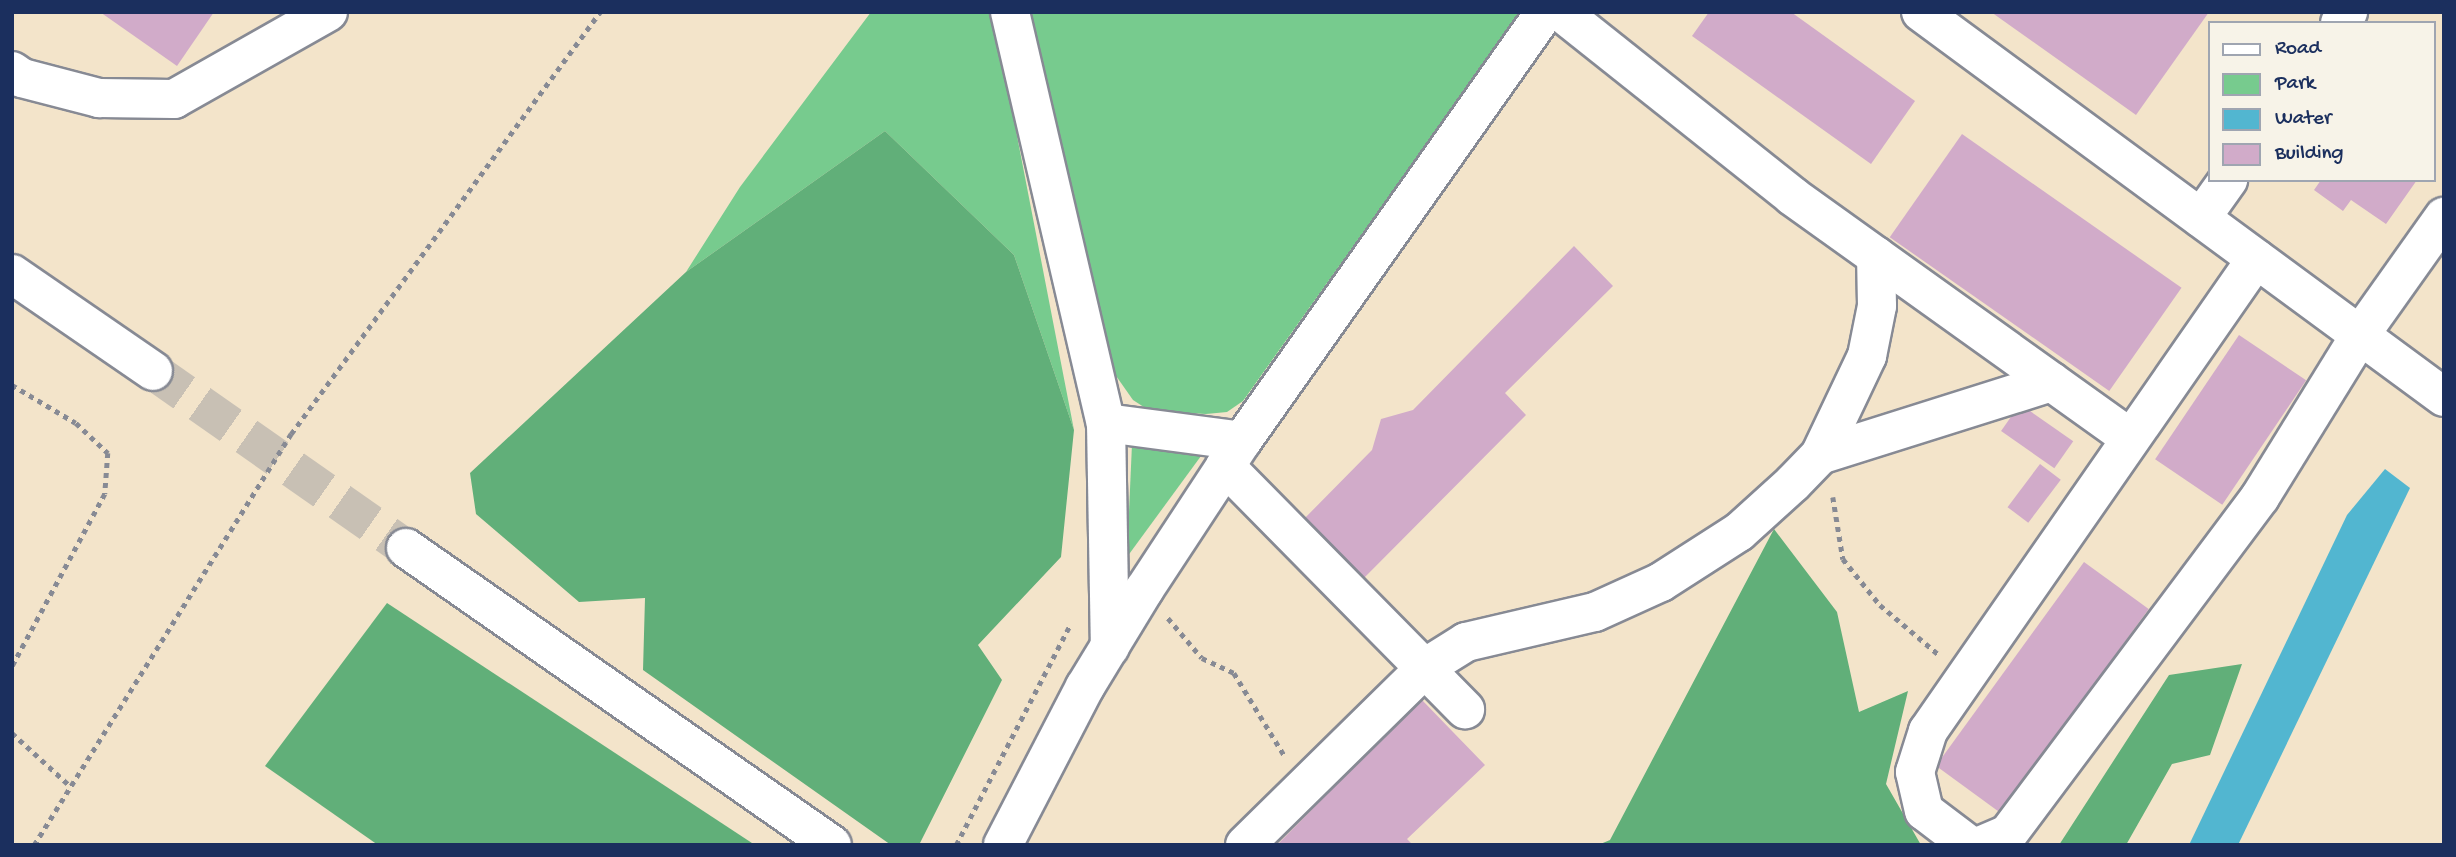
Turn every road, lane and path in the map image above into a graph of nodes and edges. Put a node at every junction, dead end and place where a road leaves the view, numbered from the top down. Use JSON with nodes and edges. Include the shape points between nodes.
{"nodes":[{"id":1,"x":328,"y":12,"type":"edge"},
{"id":2,"x":600,"y":12,"type":"edge"},
{"id":3,"x":1010,"y":12,"type":"edge"},
{"id":4,"x":1545,"y":12,"type":"edge"},
{"id":5,"x":1561,"y":12,"type":"edge"},
{"id":6,"x":1922,"y":12,"type":"edge"},
{"id":7,"x":12,"y":71,"type":"edge"},
{"id":8,"x":2227,"y":182,"type":"edge"},
{"id":9,"x":2444,"y":217,"type":"edge"},
{"id":10,"x":2201,"y":218,"type":"junction"},
{"id":11,"x":1876,"y":256,"type":"junction"},
{"id":12,"x":2256,"y":259,"type":"junction"},
{"id":13,"x":12,"y":274,"type":"edge"},
{"id":14,"x":2360,"y":335,"type":"junction"},
{"id":15,"x":153,"y":371,"type":"tunnel mouth"},
{"id":16,"x":2052,"y":382,"type":"junction"},
{"id":17,"x":12,"y":385,"type":"edge"},
{"id":18,"x":2444,"y":397,"type":"edge"},
{"id":19,"x":1106,"y":423,"type":"junction"},
{"id":20,"x":2129,"y":437,"type":"junction"},
{"id":21,"x":1234,"y":453,"type":"junction"},
{"id":22,"x":1820,"y":454,"type":"junction"},
{"id":23,"x":406,"y":548,"type":"tunnel mouth"},
{"id":24,"x":1110,"y":647,"type":"junction"},
{"id":25,"x":12,"y":667,"type":"edge"},
{"id":26,"x":1426,"y":667,"type":"junction"},
{"id":27,"x":1965,"y":677,"type":"junction"},
{"id":28,"x":1465,"y":709,"type":"dead end"},
{"id":29,"x":12,"y":733,"type":"edge"},
{"id":30,"x":68,"y":784,"type":"junction"},
{"id":31,"x":34,"y":845,"type":"edge"},
{"id":32,"x":832,"y":845,"type":"edge"},
{"id":33,"x":1003,"y":845,"type":"edge"},
{"id":34,"x":1245,"y":845,"type":"edge"},
{"id":35,"x":1969,"y":845,"type":"edge"},
{"id":36,"x":1982,"y":845,"type":"edge"}],
"edges":[{"from":1,"to":7,"type":"lane","via":[[174,99],[99,98],[22,78]]},
{"from":2,"to":30,"type":"path","via":[[291,434]]},
{"from":3,"to":19,"type":"lane"},
{"from":4,"to":21,"type":"lane"},
{"from":5,"to":11,"type":"lane","via":[[1792,196]]},
{"from":6,"to":10,"type":"lane"},
{"from":8,"to":10,"type":"lane"},
{"from":9,"to":14,"type":"lane"},
{"from":10,"to":12,"type":"lane"},
{"from":11,"to":16,"type":"lane"},
{"from":11,"to":22,"type":"lane","via":[[1877,306],[1867,356]]},
{"from":12,"to":14,"type":"lane"},
{"from":12,"to":20,"type":"lane"},
{"from":13,"to":15,"type":"lane"},
{"from":14,"to":18,"type":"lane"},
{"from":14,"to":36,"type":"lane","via":[[2252,508],[2008,834]]},
{"from":16,"to":20,"type":"lane"},
{"from":16,"to":22,"type":"lane"},
{"from":17,"to":25,"type":"path","via":[[76,423],[108,453],[105,494]]},
{"from":19,"to":21,"type":"lane"},
{"from":19,"to":24,"type":"lane"},
{"from":20,"to":27,"type":"lane"},
{"from":21,"to":24,"type":"lane"},
{"from":21,"to":26,"type":"lane"},
{"from":22,"to":26,"type":"lane","via":[[1739,532],[1661,582],[1595,612],[1466,642]]},
{"from":22,"to":27,"type":"path","via":[[1833,483],[1843,559],[1880,605]]},
{"from":23,"to":32,"type":"lane"},
{"from":24,"to":33,"type":"lane"},
{"from":26,"to":28,"type":"lane"},
{"from":26,"to":34,"type":"lane"},
{"from":27,"to":35,"type":"lane","via":[[1928,731],[1916,772],[1924,811]]},
{"from":29,"to":30,"type":"path"},
{"from":30,"to":31,"type":"path"}]}
